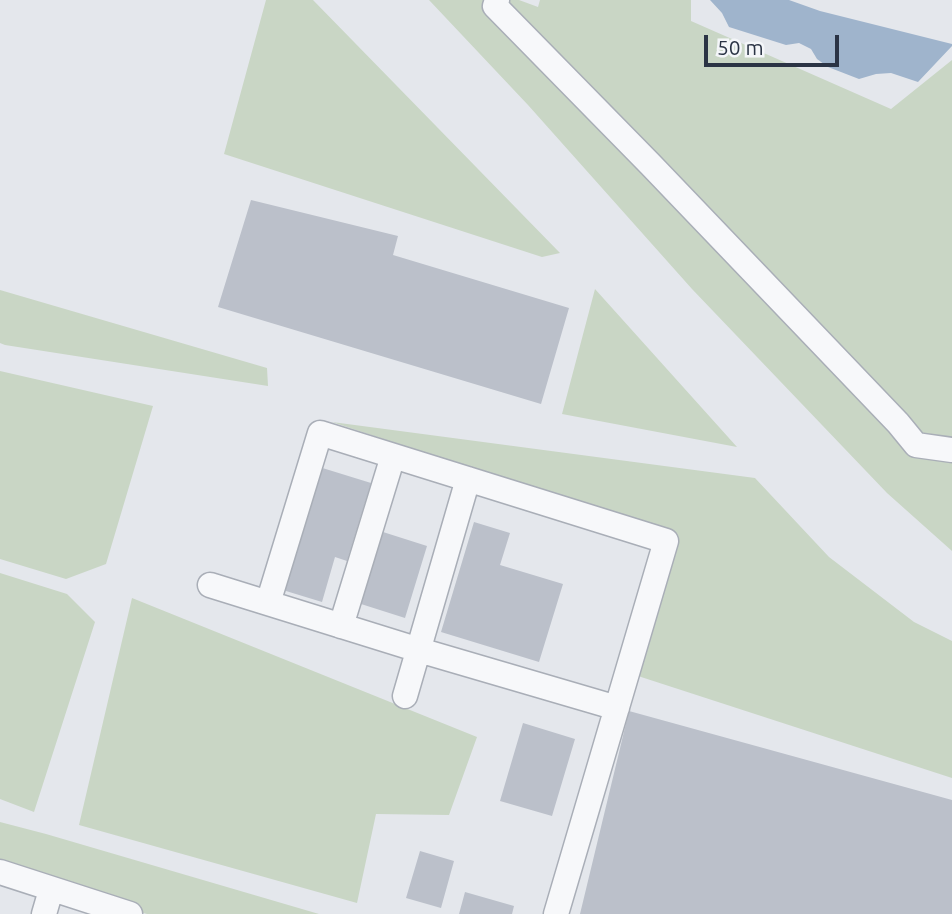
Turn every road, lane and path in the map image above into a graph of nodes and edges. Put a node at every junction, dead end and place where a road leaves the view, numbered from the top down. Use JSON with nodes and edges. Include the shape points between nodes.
{"nodes":[{"id":1,"x":497,"y":0,"type":"edge"},
{"id":2,"x":952,"y":450,"type":"edge"},
{"id":3,"x":393,"y":456,"type":"junction"},
{"id":4,"x":468,"y":479,"type":"junction"},
{"id":5,"x":210,"y":585,"type":"dead end"},
{"id":6,"x":268,"y":603,"type":"junction"},
{"id":7,"x":341,"y":626,"type":"junction"},
{"id":8,"x":419,"y":650,"type":"junction"},
{"id":9,"x":405,"y":696,"type":"dead end"},
{"id":10,"x":617,"y":708,"type":"junction"},
{"id":11,"x":0,"y":872,"type":"edge"},
{"id":12,"x":51,"y":890,"type":"junction"},
{"id":13,"x":44,"y":914,"type":"edge"},
{"id":14,"x":130,"y":914,"type":"edge"},
{"id":15,"x":556,"y":914,"type":"edge"}],
"edges":[{"from":1,"to":2,"type":"street","via":[[495,6],[916,445]]},
{"from":3,"to":4,"type":"street"},
{"from":3,"to":6,"type":"street","via":[[320,433]]},
{"from":3,"to":7,"type":"street"},
{"from":4,"to":8,"type":"street"},
{"from":4,"to":10,"type":"street","via":[[666,541]]},
{"from":5,"to":6,"type":"street"},
{"from":6,"to":7,"type":"street"},
{"from":7,"to":8,"type":"street"},
{"from":8,"to":9,"type":"street"},
{"from":8,"to":10,"type":"street"},
{"from":10,"to":15,"type":"street"},
{"from":11,"to":12,"type":"street"},
{"from":12,"to":13,"type":"street"},
{"from":12,"to":14,"type":"street"}]}
